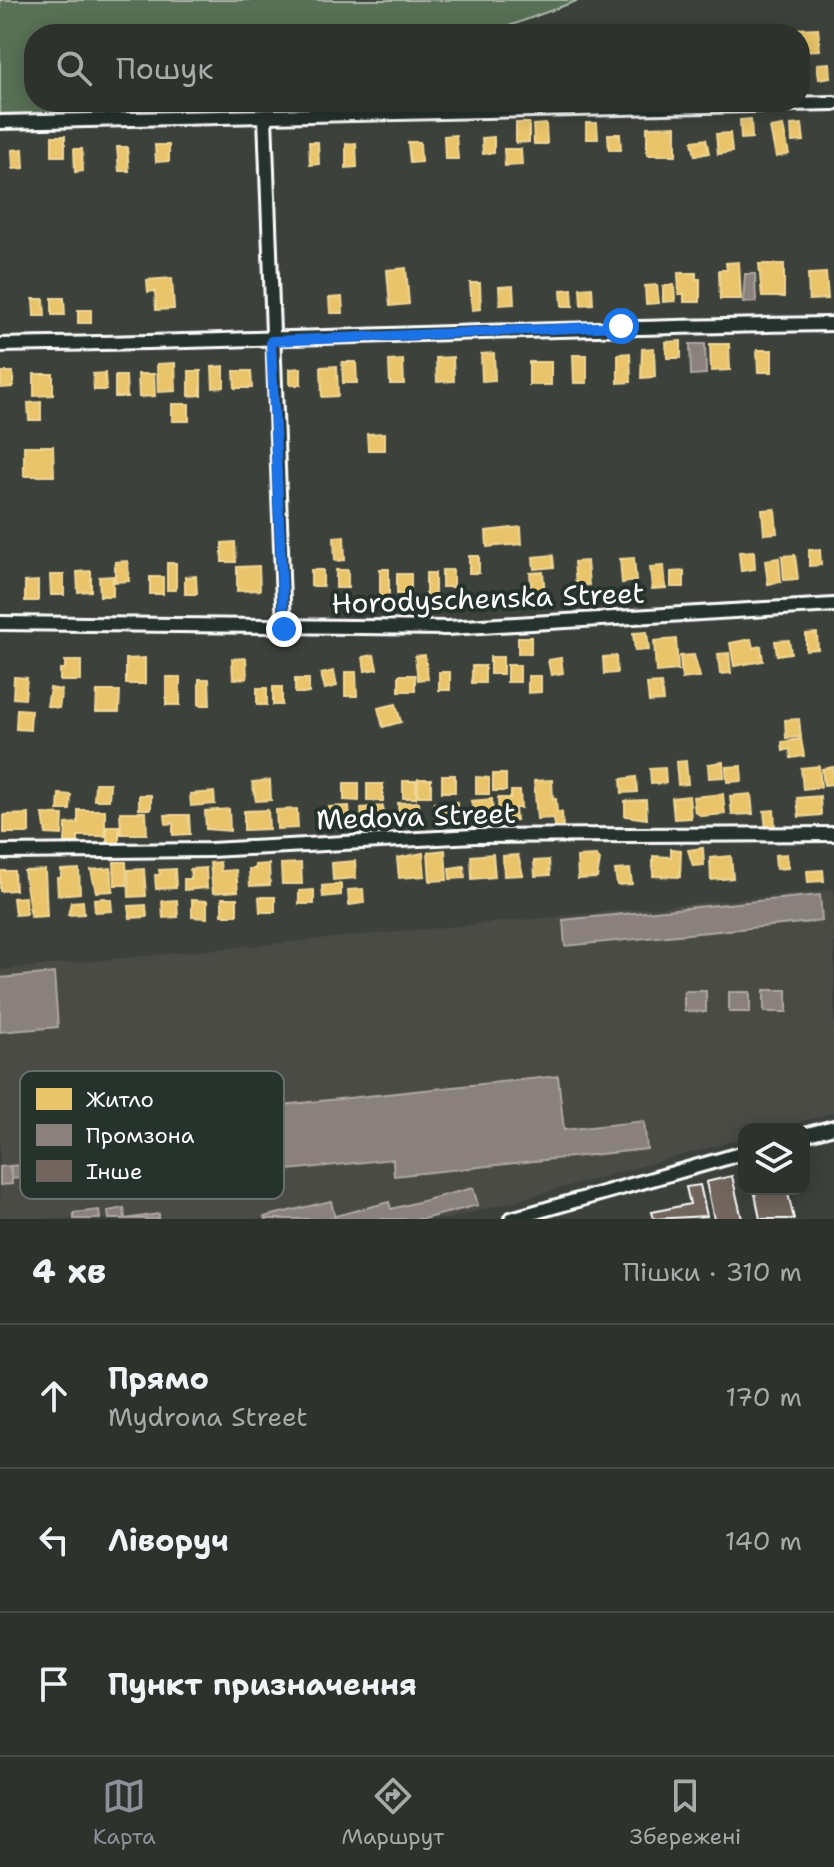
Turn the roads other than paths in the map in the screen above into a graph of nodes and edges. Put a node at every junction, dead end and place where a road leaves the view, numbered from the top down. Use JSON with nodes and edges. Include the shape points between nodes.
{"nodes":[{"id":1,"x":834,"y":103,"type":"edge"},
{"id":2,"x":810,"y":104,"type":"edge"},
{"id":3,"x":468,"y":112,"type":"edge"},
{"id":4,"x":265,"y":117,"type":"junction"},
{"id":5,"x":0,"y":122,"type":"edge"},
{"id":6,"x":834,"y":324,"type":"edge"},
{"id":7,"x":271,"y":341,"type":"junction"},
{"id":8,"x":0,"y":345,"type":"edge"},
{"id":9,"x":834,"y":605,"type":"edge"},
{"id":10,"x":0,"y":623,"type":"edge"},
{"id":11,"x":284,"y":629,"type":"junction"},
{"id":12,"x":834,"y":834,"type":"edge"},
{"id":13,"x":0,"y":852,"type":"edge"},
{"id":14,"x":834,"y":1127,"type":"edge"},
{"id":15,"x":810,"y":1133,"type":"edge"},
{"id":16,"x":738,"y":1155,"type":"edge"},
{"id":17,"x":511,"y":1219,"type":"edge"}],
"edges":[{"from":1,"to":2,"type":"street"},
{"from":3,"to":4,"type":"street"},
{"from":4,"to":5,"type":"street"},
{"from":4,"to":7,"type":"street"},
{"from":6,"to":7,"type":"street","via":[[621,326]]},
{"from":7,"to":8,"type":"street"},
{"from":7,"to":11,"type":"street"},
{"from":9,"to":11,"type":"street","name":"Horodyschenska Street","via":[[448,628]]},
{"from":10,"to":11,"type":"street","name":"Horodyschenska Street"},
{"from":12,"to":13,"type":"street","name":"Medova Street","via":[[475,836],[210,850]]},
{"from":14,"to":15,"type":"street"},
{"from":16,"to":17,"type":"street"}]}
